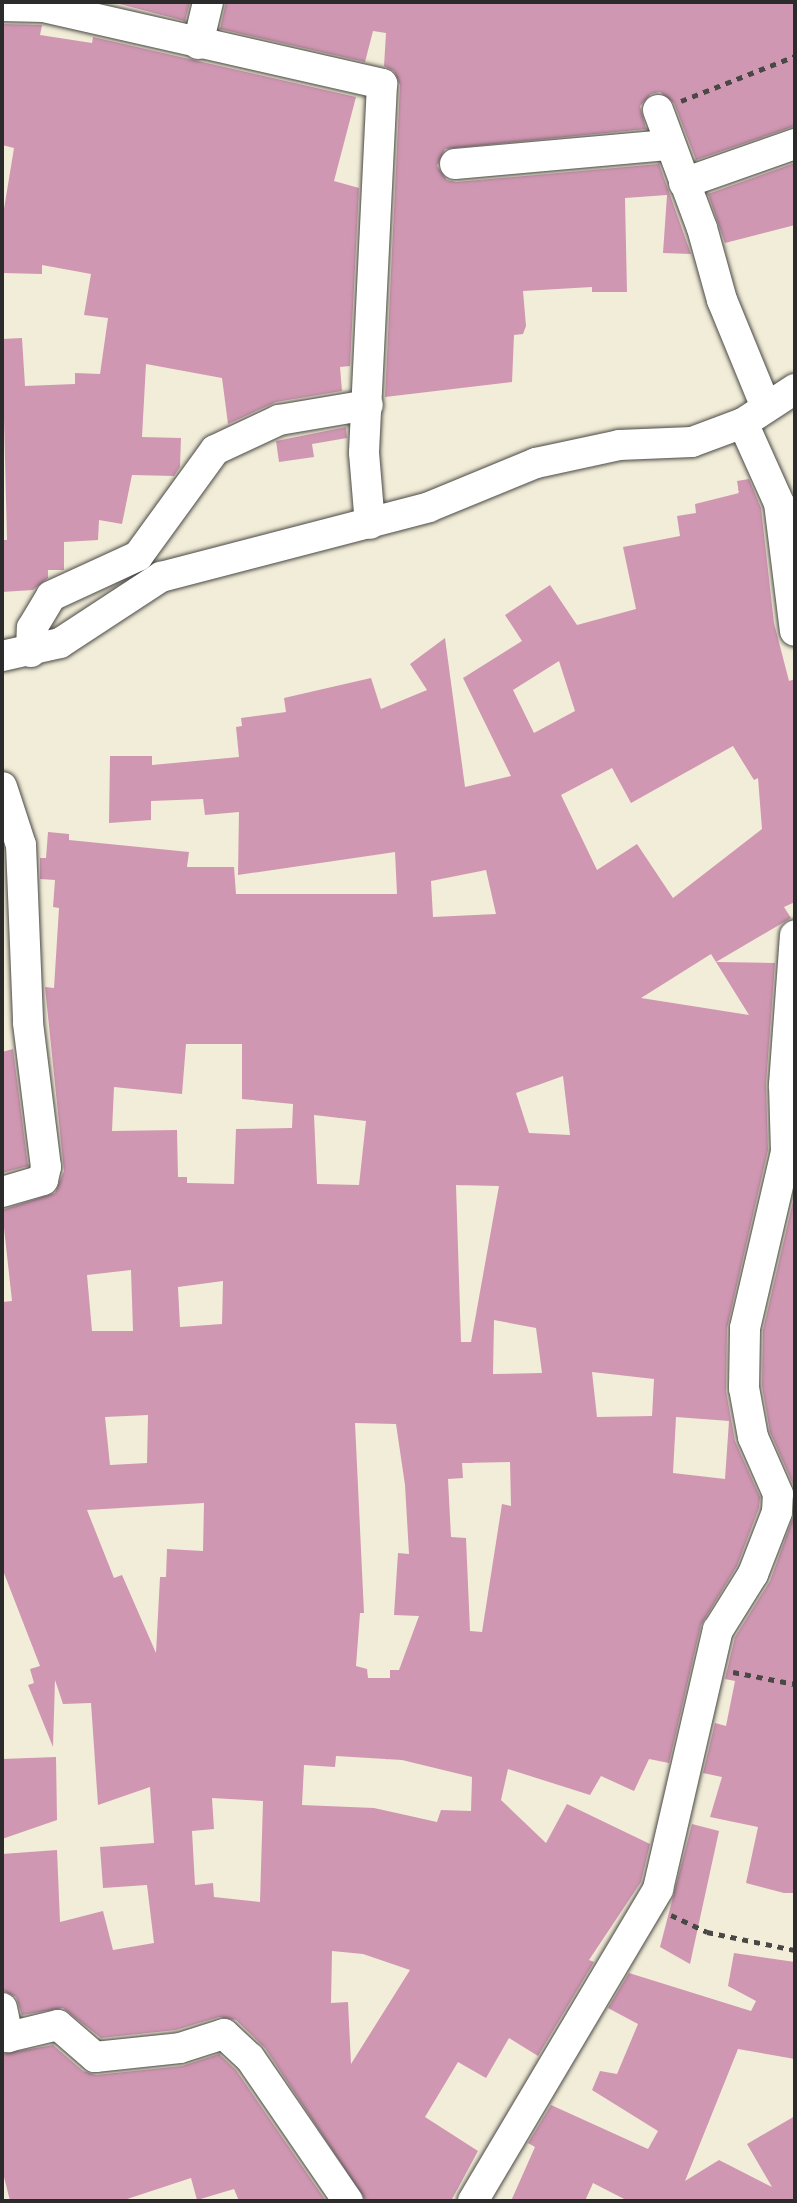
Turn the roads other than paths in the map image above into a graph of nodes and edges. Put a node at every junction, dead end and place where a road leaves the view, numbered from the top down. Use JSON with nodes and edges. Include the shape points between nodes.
{"nodes":[{"id":1,"x":208,"y":2,"type":"edge"},
{"id":2,"x":2,"y":6,"type":"edge"},
{"id":3,"x":198,"y":44,"type":"junction"},
{"id":4,"x":658,"y":110,"type":"road end"},
{"id":5,"x":795,"y":144,"type":"edge"},
{"id":6,"x":670,"y":145,"type":"junction"},
{"id":7,"x":455,"y":164,"type":"dead end"},
{"id":8,"x":684,"y":183,"type":"junction"},
{"id":9,"x":795,"y":389,"type":"edge"},
{"id":10,"x":368,"y":405,"type":"junction"},
{"id":11,"x":754,"y":414,"type":"junction"},
{"id":12,"x":370,"y":524,"type":"junction"},
{"id":13,"x":795,"y":631,"type":"edge"},
{"id":14,"x":17,"y":654,"type":"edge"},
{"id":15,"x":2,"y":787,"type":"edge"},
{"id":16,"x":795,"y":935,"type":"edge"},
{"id":17,"x":2,"y":1192,"type":"edge"},
{"id":18,"x":2,"y":2008,"type":"edge"},
{"id":19,"x":348,"y":2201,"type":"edge"},
{"id":20,"x":473,"y":2201,"type":"edge"}],
"edges":[{"from":1,"to":3,"type":"street"},
{"from":2,"to":3,"type":"street","via":[[44,7]]},
{"from":3,"to":10,"type":"street","via":[[378,82],[385,89],[372,213]]},
{"from":4,"to":6,"type":"street"},
{"from":5,"to":8,"type":"street"},
{"from":6,"to":7,"type":"street"},
{"from":6,"to":8,"type":"street"},
{"from":8,"to":11,"type":"street"},
{"from":9,"to":11,"type":"street"},
{"from":10,"to":12,"type":"street","via":[[364,453]]},
{"from":10,"to":14,"type":"street","via":[[279,420],[215,450],[138,556],[51,596]]},
{"from":11,"to":12,"type":"street","via":[[692,442],[619,445],[536,463],[429,507]]},
{"from":11,"to":13,"type":"street","via":[[779,503]]},
{"from":12,"to":14,"type":"street","via":[[161,577],[60,643]]},
{"from":15,"to":17,"type":"street","via":[[21,845],[28,1023],[46,1167],[43,1180]]},
{"from":16,"to":20,"type":"street","via":[[784,1085],[786,1152],[745,1328],[744,1388],[753,1437],[778,1494],[777,1512],[753,1574],[718,1630],[658,1889]]},
{"from":18,"to":19,"type":"street","via":[[8,2037],[58,2025],[95,2057],[180,2048],[224,2034],[250,2058]]}]}
